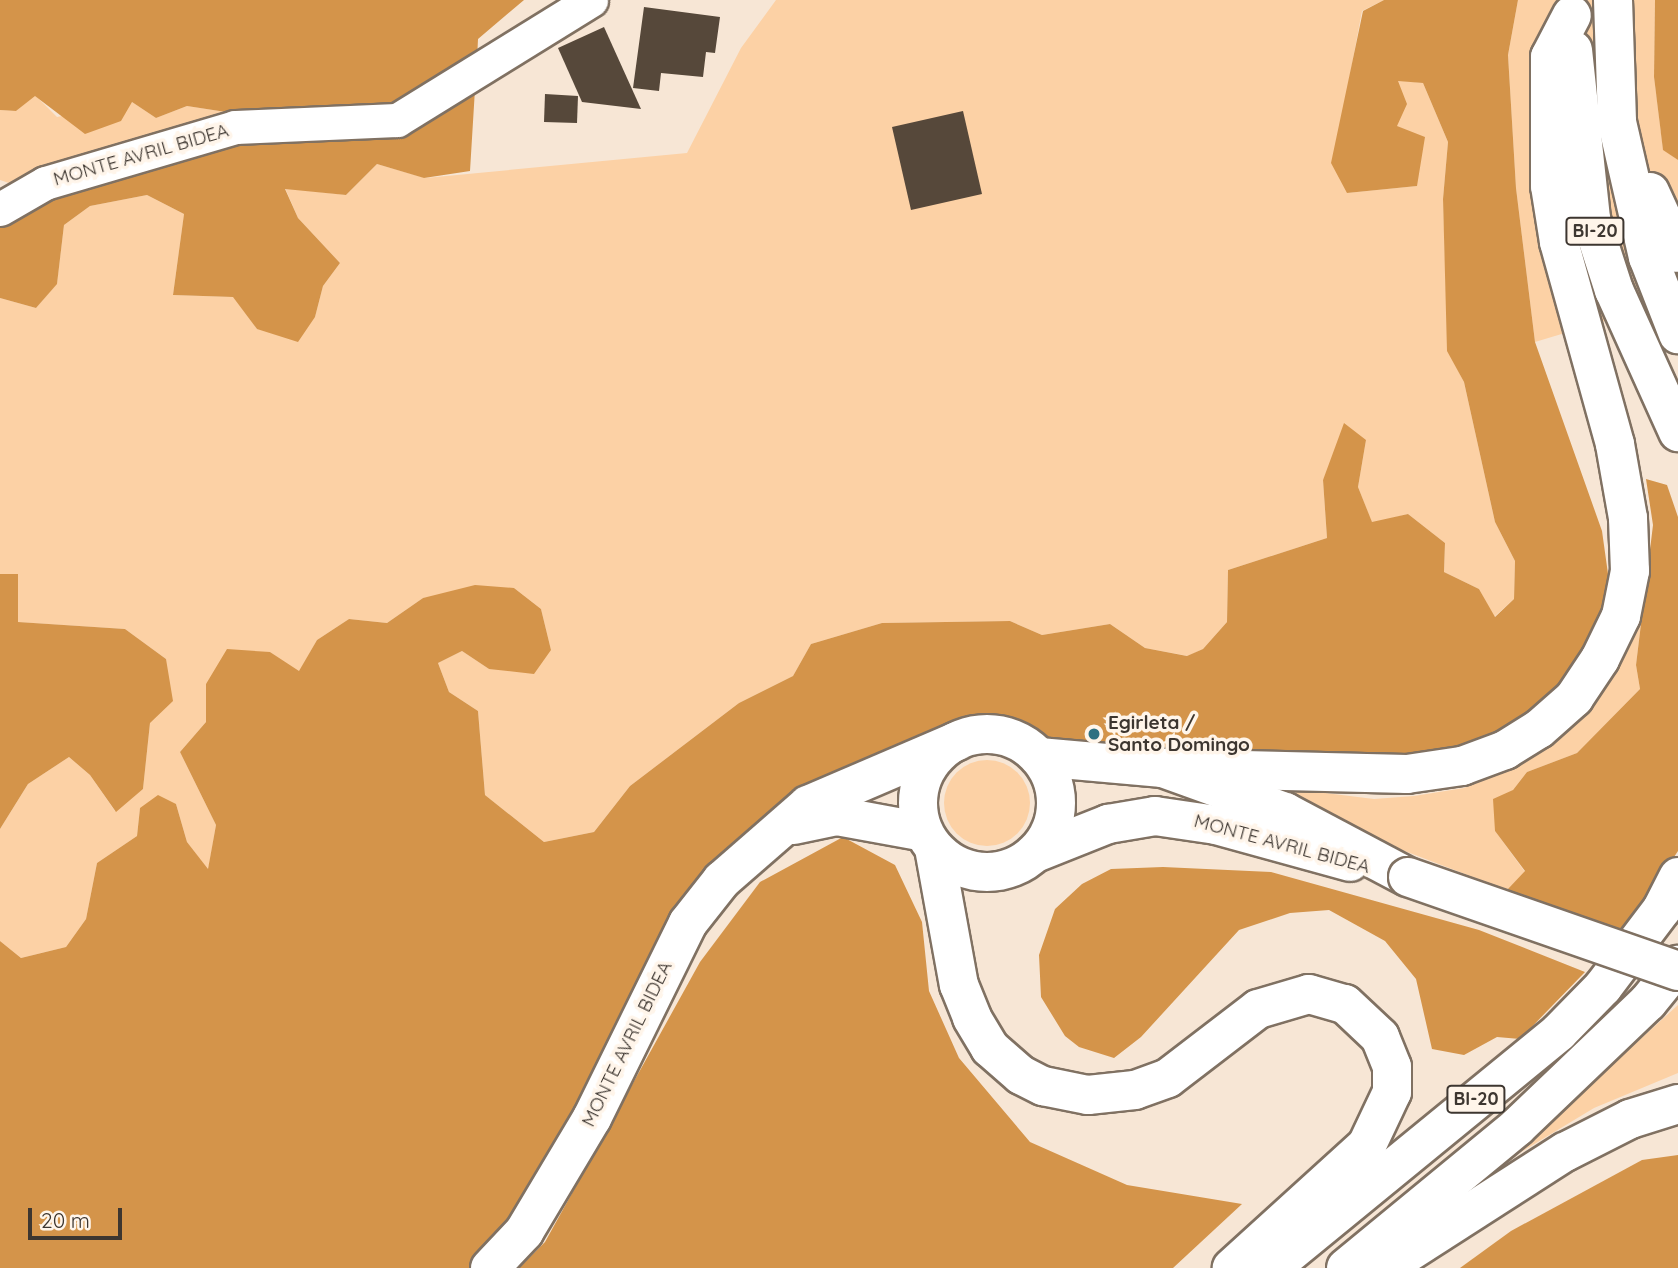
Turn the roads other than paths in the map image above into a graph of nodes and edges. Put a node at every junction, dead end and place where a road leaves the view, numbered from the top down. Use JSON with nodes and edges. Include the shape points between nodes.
{"nodes":[{"id":1,"x":591,"y":0,"type":"edge"},
{"id":2,"x":1612,"y":0,"type":"edge"},
{"id":3,"x":1572,"y":8,"type":"edge"},
{"id":4,"x":1613,"y":51,"type":"junction"},
{"id":5,"x":0,"y":209,"type":"edge"},
{"id":6,"x":1678,"y":253,"type":"edge"},
{"id":7,"x":1678,"y":334,"type":"edge"},
{"id":8,"x":1678,"y":432,"type":"edge"},
{"id":9,"x":957,"y":741,"type":"junction"},
{"id":10,"x":1039,"y":757,"type":"junction"},
{"id":11,"x":1163,"y":768,"type":"junction"},
{"id":12,"x":776,"y":831,"type":"junction"},
{"id":13,"x":929,"y":840,"type":"junction"},
{"id":14,"x":1035,"y":853,"type":"junction"},
{"id":15,"x":1408,"y":877,"type":"junction"},
{"id":16,"x":1678,"y":877,"type":"edge"},
{"id":17,"x":1678,"y":965,"type":"edge"},
{"id":18,"x":1678,"y":971,"type":"edge"},
{"id":19,"x":1678,"y":1104,"type":"edge"},
{"id":20,"x":490,"y":1268,"type":"edge"},
{"id":21,"x":1232,"y":1268,"type":"edge"},
{"id":22,"x":1270,"y":1268,"type":"edge"},
{"id":23,"x":1346,"y":1268,"type":"edge"},
{"id":24,"x":1384,"y":1268,"type":"edge"}],
"edges":[{"from":1,"to":5,"type":"street","name":"MONTE AVRIL BIDEA","via":[[397,120],[235,127],[45,183]]},
{"from":2,"to":4,"type":"main road","number":"BI-20"},
{"from":3,"to":8,"type":"main road","number":"BI-20","via":[[1575,90],[1591,219],[1614,290]]},
{"from":3,"to":11,"type":"main road","via":[[1550,57],[1550,186],[1559,242],[1615,444],[1628,518],[1630,571],[1621,616],[1600,659],[1574,698],[1539,729],[1505,750],[1462,765],[1406,774]]},
{"from":4,"to":6,"type":"main road","via":[[1650,192]]},
{"from":4,"to":7,"type":"main road","number":"BI-20","via":[[1617,122],[1633,194],[1648,257]]},
{"from":9,"to":10,"type":"main road","via":[[1000,736]]},
{"from":9,"to":12,"type":"main road","name":"MONTE AVRIL BIDEA","via":[[839,789]]},
{"from":9,"to":13,"type":"main road","via":[[942,751],[922,780],[919,806]]},
{"from":10,"to":11,"type":"main road","name":"MONTE AVRIL BIDEA"},
{"from":10,"to":14,"type":"main road","via":[[1049,771],[1057,806],[1054,823]]},
{"from":11,"to":15,"type":"main road","name":"MONTE AVRIL BIDEA","via":[[1285,812]]},
{"from":12,"to":13,"type":"main road","name":"MONTE AVRIL BIDEA","via":[[837,816]]},
{"from":12,"to":20,"type":"main road","name":"MONTE AVRIL BIDEA","via":[[738,862],[688,923],[592,1118],[524,1232]]},
{"from":13,"to":14,"type":"main road","via":[[948,860],[984,872],[1020,864]]},
{"from":13,"to":21,"type":"main road","via":[[959,985],[972,1018],[990,1048],[1021,1075],[1044,1087],[1088,1095],[1135,1090],[1168,1078],[1258,1009],[1309,994],[1345,1004],[1380,1037],[1392,1067],[1392,1092],[1367,1144]]},
{"from":14,"to":15,"type":"main road","name":"MONTE AVRIL BIDEA","via":[[1108,824],[1155,816],[1216,825]]},
{"from":15,"to":18,"type":"main road","name":"MONTE AVRIL BIDEA","bridge":true},
{"from":16,"to":22,"type":"main road","number":"BI-20","via":[[1662,909],[1603,987],[1559,1032]]},
{"from":17,"to":23,"type":"main road","number":"BI-20","via":[[1648,1002],[1526,1119]]},
{"from":19,"to":24,"type":"main road","via":[[1630,1119],[1565,1152]]}]}
